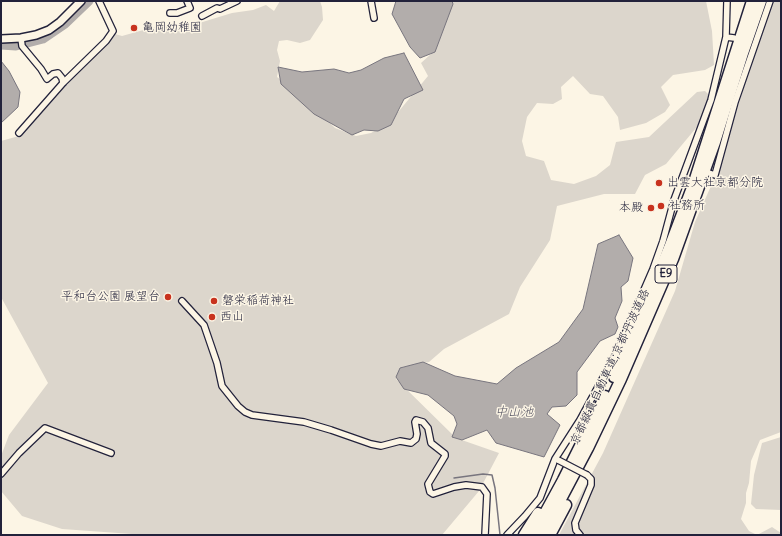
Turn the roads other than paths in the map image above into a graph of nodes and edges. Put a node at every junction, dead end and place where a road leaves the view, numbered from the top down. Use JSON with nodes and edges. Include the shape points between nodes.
{"nodes":[{"id":1,"x":81,"y":1,"type":"edge"},
{"id":2,"x":99,"y":1,"type":"edge"},
{"id":3,"x":187,"y":1,"type":"edge"},
{"id":4,"x":237,"y":1,"type":"edge"},
{"id":5,"x":371,"y":1,"type":"edge"},
{"id":6,"x":727,"y":1,"type":"edge"},
{"id":7,"x":752,"y":1,"type":"edge"},
{"id":8,"x":762,"y":1,"type":"edge"},
{"id":9,"x":770,"y":1,"type":"edge"},
{"id":10,"x":170,"y":13,"type":"dead end"},
{"id":11,"x":202,"y":16,"type":"dead end"},
{"id":12,"x":374,"y":18,"type":"dead end"},
{"id":13,"x":726,"y":37,"type":"junction"},
{"id":14,"x":21,"y":38,"type":"junction"},
{"id":15,"x":734,"y":38,"type":"dead end"},
{"id":16,"x":1,"y":39,"type":"edge"},
{"id":17,"x":63,"y":83,"type":"junction"},
{"id":18,"x":19,"y":133,"type":"dead end"},
{"id":19,"x":685,"y":165,"type":"junction"},
{"id":20,"x":693,"y":167,"type":"dead end"},
{"id":21,"x":709,"y":173,"type":"dead end"},
{"id":22,"x":182,"y":301,"type":"dead end"},
{"id":23,"x":603,"y":401,"type":"junction"},
{"id":24,"x":111,"y":453,"type":"dead end"},
{"id":25,"x":557,"y":460,"type":"junction"},
{"id":26,"x":582,"y":460,"type":"junction"},
{"id":27,"x":1,"y":474,"type":"edge"},
{"id":28,"x":485,"y":535,"type":"edge"},
{"id":29,"x":507,"y":535,"type":"edge"},
{"id":30,"x":524,"y":535,"type":"edge"},
{"id":31,"x":533,"y":535,"type":"edge"},
{"id":32,"x":542,"y":535,"type":"edge"},
{"id":33,"x":550,"y":535,"type":"edge"},
{"id":34,"x":580,"y":535,"type":"edge"}],
"edges":[{"from":1,"to":14,"type":"street","via":[[49,30]]},
{"from":2,"to":17,"type":"street","via":[[112,31],[106,41]]},
{"from":3,"to":10,"type":"street","via":[[190,8]]},
{"from":4,"to":11,"type":"street"},
{"from":5,"to":12,"type":"street"},
{"from":6,"to":13,"type":"street"},
{"from":7,"to":23,"type":"highway","name":"京都縦貫自動車道;京都丹波道路","number":"E9","via":[[688,199],[639,322]]},
{"from":8,"to":26,"type":"highway","name":"京都縦貫自動車道;京都丹波道路","number":"E9","via":[[673,259]]},
{"from":9,"to":21,"type":"street","via":[[753,45],[715,175]]},
{"from":13,"to":15,"type":"street"},
{"from":13,"to":19,"type":"street","via":[[710,100],[698,137]]},
{"from":14,"to":16,"type":"street"},
{"from":14,"to":17,"type":"street","via":[[22,46],[47,79],[58,73]]},
{"from":17,"to":18,"type":"street"},
{"from":19,"to":20,"type":"street"},
{"from":19,"to":25,"type":"street","via":[[663,241],[630,323],[617,352]]},
{"from":22,"to":28,"type":"street","via":[[204,325],[222,386],[245,412],[304,422],[381,446],[400,441],[411,443],[417,434],[414,422],[423,422],[428,428],[431,443],[445,454],[428,484],[430,492],[433,494],[454,486],[482,487],[488,494]]},
{"from":23,"to":30,"type":"highway"},
{"from":23,"to":31,"type":"highway","name":"京都縦貫自動車道;京都丹波道路","number":"E9"},
{"from":24,"to":27,"type":"street","via":[[45,428]]},
{"from":25,"to":29,"type":"street","via":[[540,498]]},
{"from":25,"to":34,"type":"street","bridge":true,"via":[[591,479],[591,485],[575,523]]},
{"from":26,"to":32,"type":"highway","name":"京都縦貫自動車道;京都丹波道路","number":"E9"},
{"from":26,"to":33,"type":"highway","via":[[569,498]]}]}
